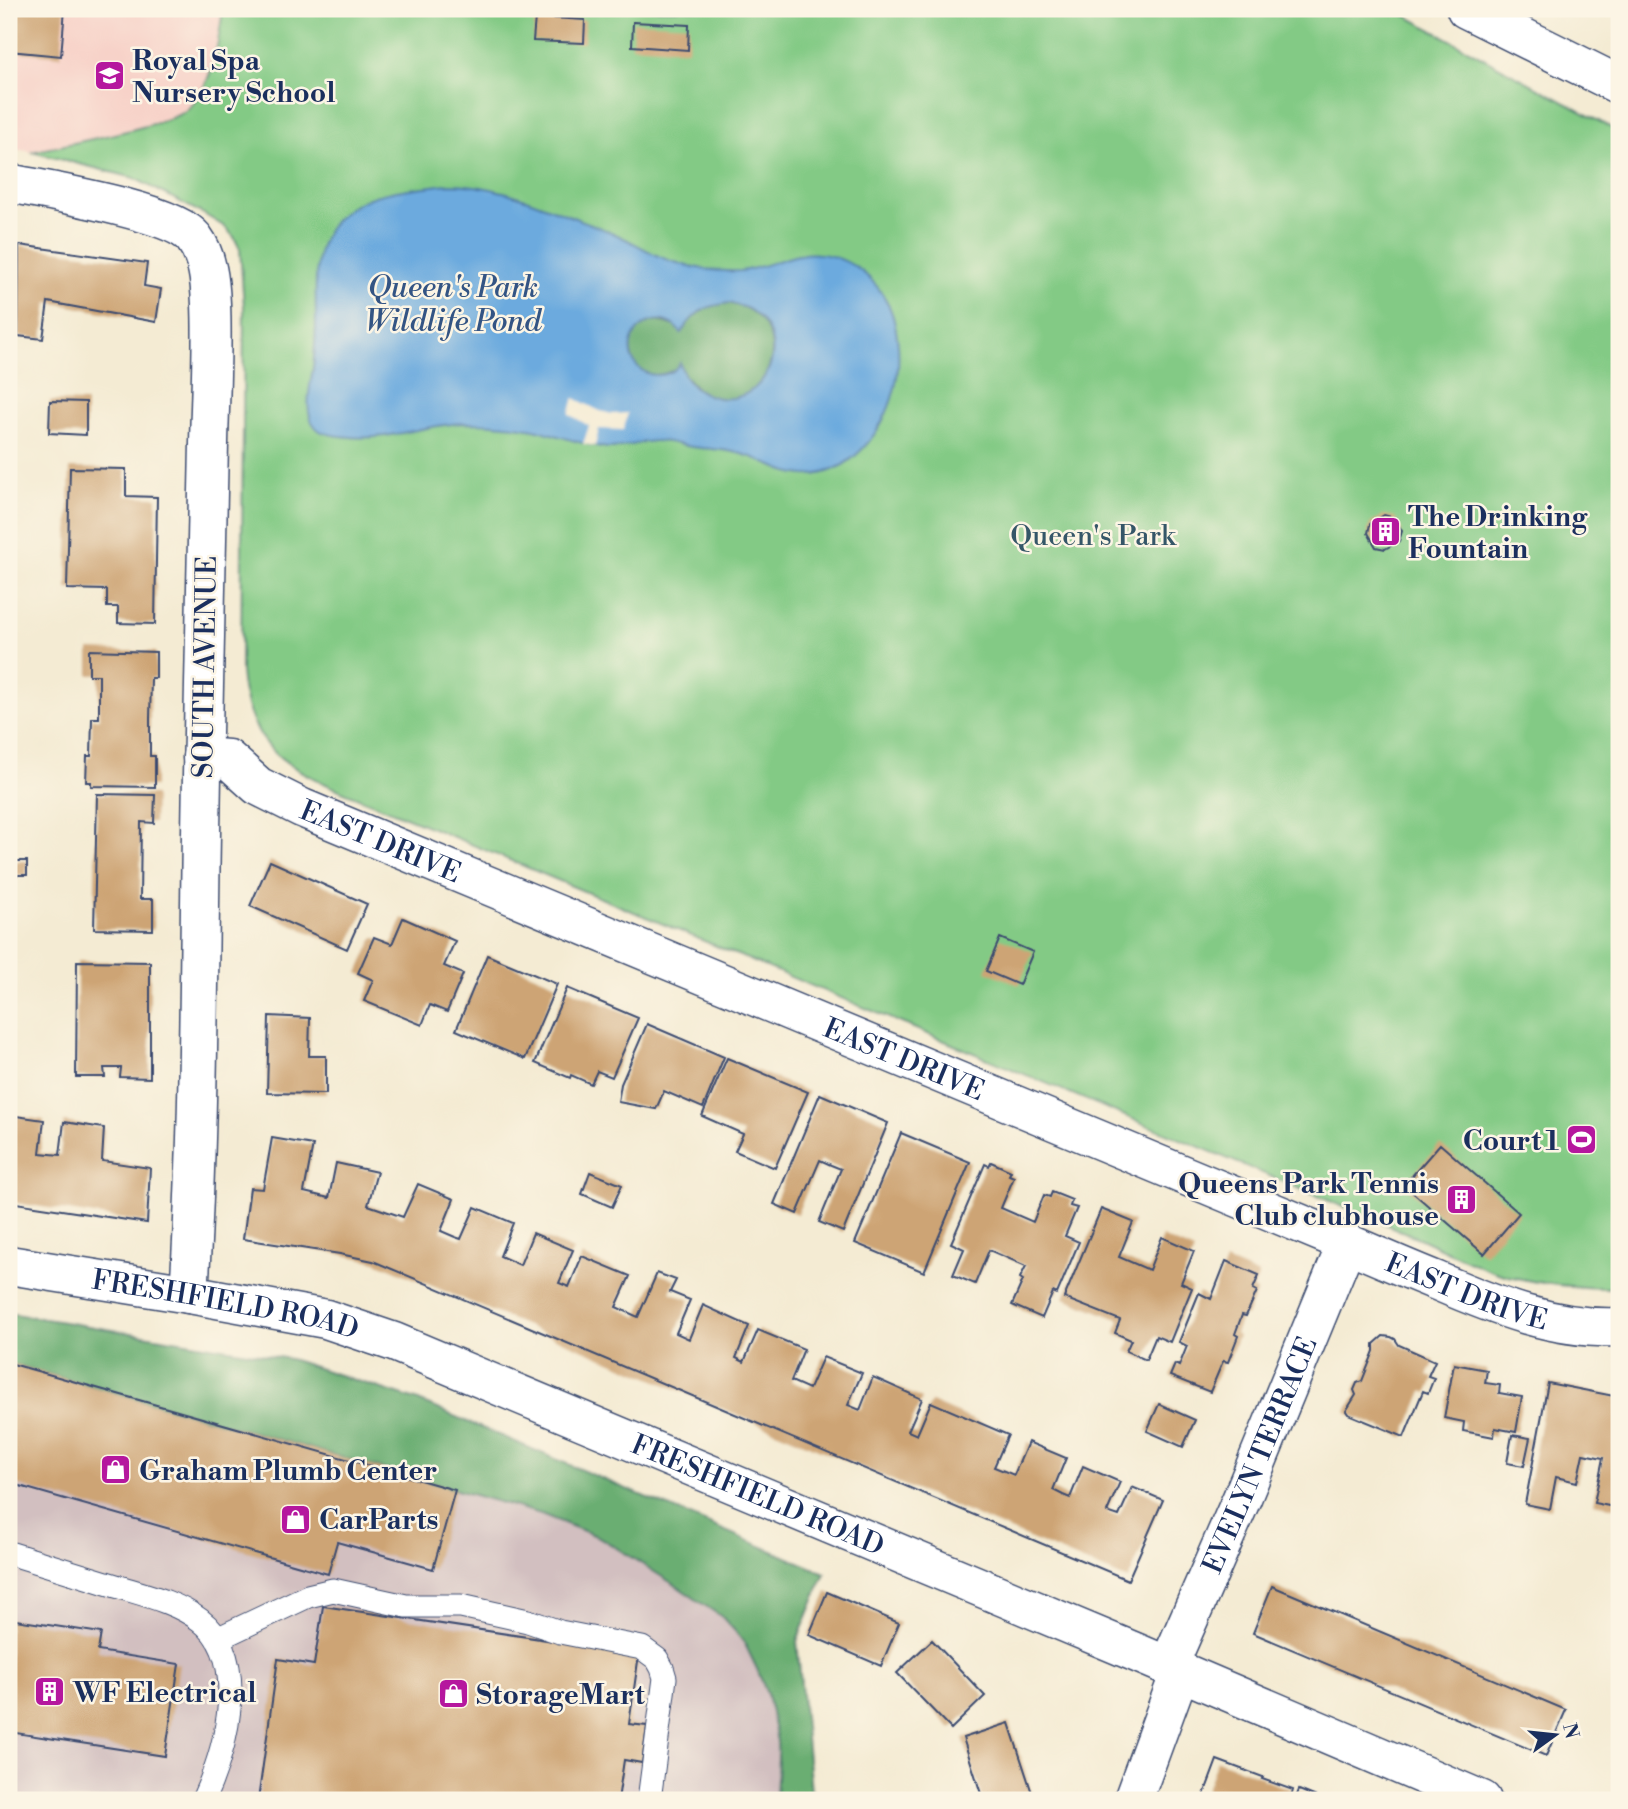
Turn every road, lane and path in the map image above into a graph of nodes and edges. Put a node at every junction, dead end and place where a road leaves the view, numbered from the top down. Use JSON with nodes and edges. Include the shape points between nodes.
{"nodes":[{"id":1,"x":1466,"y":9,"type":"edge"},
{"id":2,"x":1619,"y":85,"type":"edge"},
{"id":3,"x":9,"y":183,"type":"edge"},
{"id":4,"x":202,"y":757,"type":"junction"},
{"id":5,"x":1347,"y":1243,"type":"junction"},
{"id":6,"x":9,"y":1265,"type":"edge"},
{"id":7,"x":189,"y":1294,"type":"junction"},
{"id":8,"x":1619,"y":1327,"type":"edge"},
{"id":9,"x":9,"y":1553,"type":"edge"},
{"id":10,"x":217,"y":1639,"type":"junction"},
{"id":11,"x":1174,"y":1670,"type":"junction"},
{"id":12,"x":203,"y":1800,"type":"edge"},
{"id":13,"x":649,"y":1800,"type":"edge"},
{"id":14,"x":1133,"y":1800,"type":"edge"},
{"id":15,"x":1482,"y":1800,"type":"edge"}],
"edges":[{"from":1,"to":2,"type":"street"},
{"from":3,"to":4,"type":"street","name":"SOUTH AVENUE","via":[[147,214],[186,230],[202,252],[211,315]]},
{"from":4,"to":5,"type":"street","name":"EAST DRIVE","via":[[228,759],[258,786],[302,808]]},
{"from":4,"to":7,"type":"street","name":"SOUTH AVENUE","via":[[196,1166]]},
{"from":5,"to":8,"type":"street","name":"EAST DRIVE","via":[[1491,1305],[1576,1326]]},
{"from":5,"to":11,"type":"street","name":"EVELYN TERRACE"},
{"from":6,"to":7,"type":"street","name":"FRESHFIELD ROAD"},
{"from":7,"to":11,"type":"street","name":"FRESHFIELD ROAD","via":[[326,1319],[394,1342]]},
{"from":9,"to":10,"type":"lane","via":[[176,1605],[202,1621]]},
{"from":10,"to":12,"type":"lane","via":[[228,1668],[227,1723]]},
{"from":10,"to":13,"type":"lane","via":[[307,1595],[333,1590],[406,1606],[461,1606],[642,1648],[657,1659],[664,1678]]},
{"from":11,"to":14,"type":"street","name":"EVELYN TERRACE"},
{"from":11,"to":15,"type":"street","name":"FRESHFIELD ROAD"}]}
